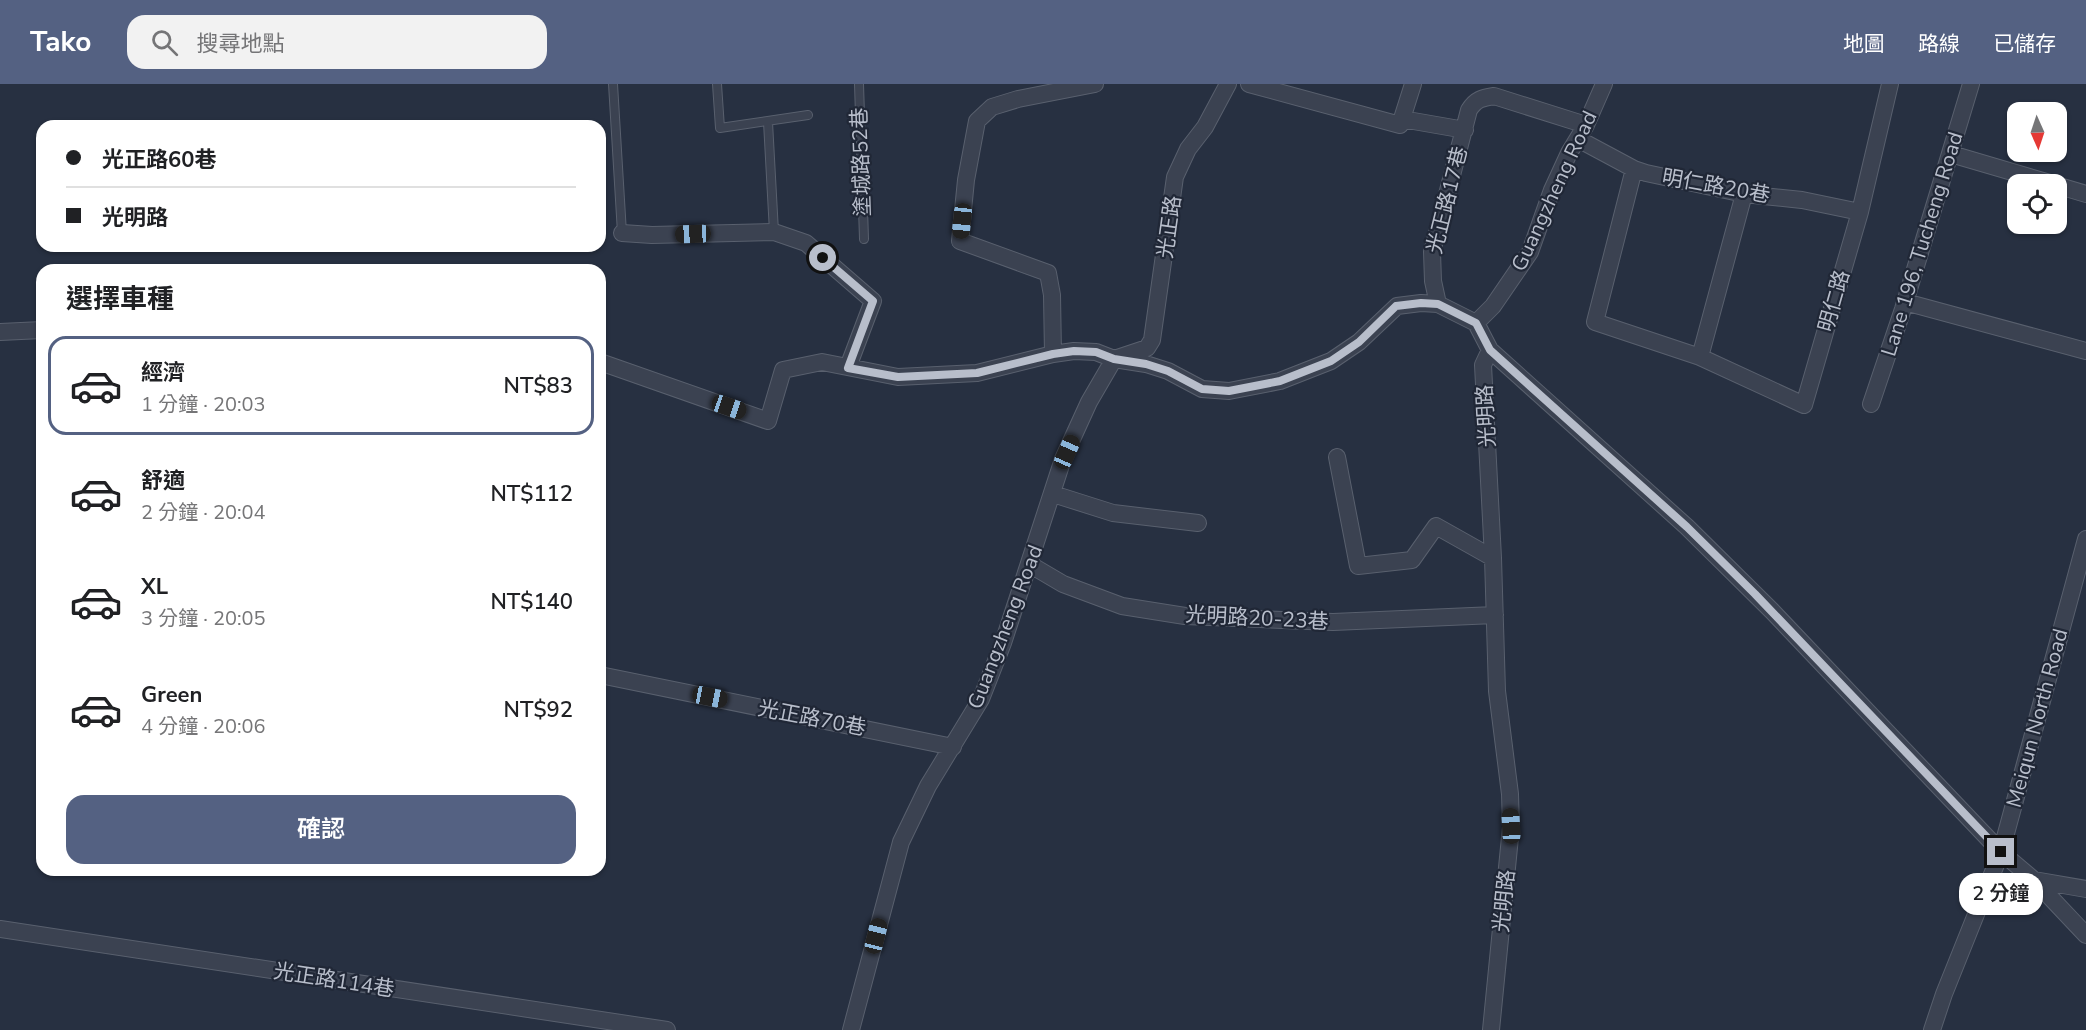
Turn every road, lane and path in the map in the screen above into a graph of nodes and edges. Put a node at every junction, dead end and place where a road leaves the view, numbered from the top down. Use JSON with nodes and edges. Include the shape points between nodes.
{"nodes":[{"id":1,"x":613,"y":84,"type":"edge"},
{"id":2,"x":717,"y":84,"type":"edge"},
{"id":3,"x":859,"y":84,"type":"edge"},
{"id":4,"x":1095,"y":84,"type":"edge"},
{"id":5,"x":1228,"y":84,"type":"edge"},
{"id":6,"x":1249,"y":84,"type":"edge"},
{"id":7,"x":1413,"y":84,"type":"edge"},
{"id":8,"x":1604,"y":84,"type":"edge"},
{"id":9,"x":1890,"y":84,"type":"edge"},
{"id":10,"x":1971,"y":84,"type":"edge"},
{"id":11,"x":808,"y":116,"type":"dead end"},
{"id":12,"x":1402,"y":119,"type":"junction"},
{"id":13,"x":768,"y":122,"type":"junction"},
{"id":14,"x":1465,"y":130,"type":"junction"},
{"id":15,"x":1582,"y":132,"type":"junction"},
{"id":16,"x":1951,"y":154,"type":"junction"},
{"id":17,"x":1634,"y":169,"type":"junction"},
{"id":18,"x":2018,"y":174,"type":"edge"},
{"id":19,"x":2067,"y":188,"type":"edge"},
{"id":20,"x":1744,"y":194,"type":"junction"},
{"id":21,"x":2086,"y":194,"type":"edge"},
{"id":22,"x":1860,"y":212,"type":"junction"},
{"id":23,"x":774,"y":232,"type":"junction"},
{"id":24,"x":622,"y":233,"type":"joint"},
{"id":25,"x":864,"y":239,"type":"dead end"},
{"id":26,"x":1905,"y":302,"type":"junction"},
{"id":27,"x":1438,"y":304,"type":"junction"},
{"id":28,"x":1476,"y":323,"type":"junction"},
{"id":29,"x":36,"y":330,"type":"edge"},
{"id":30,"x":0,"y":332,"type":"edge"},
{"id":31,"x":1490,"y":350,"type":"junction"},
{"id":32,"x":2086,"y":351,"type":"edge"},
{"id":33,"x":1053,"y":354,"type":"junction"},
{"id":34,"x":1700,"y":357,"type":"junction"},
{"id":35,"x":1114,"y":359,"type":"junction"},
{"id":36,"x":606,"y":364,"type":"edge"},
{"id":37,"x":848,"y":368,"type":"junction"},
{"id":38,"x":1871,"y":404,"type":"dead end"},
{"id":39,"x":1337,"y":457,"type":"dead end"},
{"id":40,"x":1053,"y":494,"type":"junction"},
{"id":41,"x":1198,"y":523,"type":"dead end"},
{"id":42,"x":2086,"y":538,"type":"edge"},
{"id":43,"x":1494,"y":558,"type":"junction"},
{"id":44,"x":1029,"y":564,"type":"junction"},
{"id":45,"x":1495,"y":615,"type":"junction"},
{"id":46,"x":606,"y":676,"type":"edge"},
{"id":47,"x":953,"y":747,"type":"junction"},
{"id":48,"x":2001,"y":852,"type":"junction"},
{"id":49,"x":2034,"y":880,"type":"junction"},
{"id":50,"x":2086,"y":889,"type":"edge"},
{"id":51,"x":0,"y":929,"type":"edge"},
{"id":52,"x":2086,"y":935,"type":"edge"},
{"id":53,"x":668,"y":1030,"type":"edge"},
{"id":54,"x":851,"y":1030,"type":"edge"},
{"id":55,"x":1491,"y":1030,"type":"edge"},
{"id":56,"x":1932,"y":1030,"type":"edge"}],
"edges":[{"from":1,"to":24,"type":"lane"},
{"from":2,"to":13,"type":"lane","via":[[720,128]]},
{"from":3,"to":25,"type":"lane","name":"塗城路52巷"},
{"from":4,"to":33,"type":"street","via":[[992,107],[977,121],[966,180],[960,241],[1048,273]]},
{"from":5,"to":35,"type":"street","name":"光正路","via":[[1175,177],[1152,340],[1147,348]]},
{"from":6,"to":12,"type":"street","name":"光正路17巷","via":[[1400,125]]},
{"from":7,"to":12,"type":"street"},
{"from":8,"to":15,"type":"street","name":"Guangzheng Road"},
{"from":9,"to":22,"type":"street","name":"明仁路"},
{"from":10,"to":16,"type":"street","name":"Lane 196, Tucheng Road"},
{"from":11,"to":13,"type":"lane"},
{"from":12,"to":14,"type":"street","name":"光正路17巷"},
{"from":13,"to":23,"type":"lane"},
{"from":14,"to":15,"type":"street","name":"光正路17巷","via":[[1474,102],[1494,96]]},
{"from":14,"to":27,"type":"street","name":"光正路17巷","via":[[1432,252]]},
{"from":15,"to":17,"type":"street","name":"明仁路20巷"},
{"from":15,"to":28,"type":"street","name":"Guangzheng Road","via":[[1552,190],[1530,252],[1493,306]]},
{"from":16,"to":18,"type":"street"},
{"from":16,"to":26,"type":"street","name":"Lane 196, Tucheng Road"},
{"from":17,"to":20,"type":"street","name":"明仁路20巷"},
{"from":17,"to":34,"type":"street","via":[[1595,322]]},
{"from":19,"to":21,"type":"street"},
{"from":20,"to":22,"type":"street","name":"明仁路20巷"},
{"from":20,"to":34,"type":"street"},
{"from":22,"to":34,"type":"street","name":"明仁路","via":[[1804,405]]},
{"from":23,"to":24,"type":"street"},
{"from":23,"to":37,"type":"street","via":[[806,243],[873,301]]},
{"from":26,"to":32,"type":"street"},
{"from":26,"to":38,"type":"street","name":"Lane 196, Tucheng Road"},
{"from":27,"to":28,"type":"street"},
{"from":27,"to":35,"type":"street","via":[[1396,306],[1359,342],[1331,361],[1280,381],[1243,389],[1202,389],[1168,371]]},
{"from":28,"to":31,"type":"street"},
{"from":29,"to":30,"type":"street"},
{"from":31,"to":43,"type":"street","name":"光明路","via":[[1483,365]]},
{"from":31,"to":48,"type":"street","name":"光明路","via":[[1687,527]]},
{"from":33,"to":35,"type":"street","via":[[1096,352]]},
{"from":33,"to":37,"type":"street","via":[[977,373],[898,377]]},
{"from":35,"to":40,"type":"street","name":"Guangzheng Road","via":[[1063,459]]},
{"from":36,"to":37,"type":"street","via":[[768,421],[783,370],[822,362]]},
{"from":39,"to":43,"type":"street","via":[[1358,566],[1412,560],[1436,526]]},
{"from":40,"to":41,"type":"street","via":[[1113,513]]},
{"from":40,"to":44,"type":"street","name":"Guangzheng Road"},
{"from":42,"to":48,"type":"street","name":"Meiqun North Road"},
{"from":43,"to":45,"type":"street","name":"光明路"},
{"from":44,"to":45,"type":"street","name":"光明路20-23巷","via":[[1063,584],[1122,606],[1185,616],[1334,622]]},
{"from":44,"to":47,"type":"street","name":"Guangzheng Road","via":[[981,699]]},
{"from":45,"to":55,"type":"street","name":"光明路","via":[[1497,691],[1511,826]]},
{"from":46,"to":47,"type":"street","name":"光正路70巷"},
{"from":47,"to":54,"type":"street","name":"Guangzheng Road","via":[[928,786],[896,855]]},
{"from":48,"to":49,"type":"street","name":"光明路"},
{"from":48,"to":56,"type":"street","name":"Meiqun North Road"},
{"from":49,"to":50,"type":"street"},
{"from":49,"to":52,"type":"street","name":"光明路"},
{"from":51,"to":53,"type":"street","name":"光正路114巷"}]}
